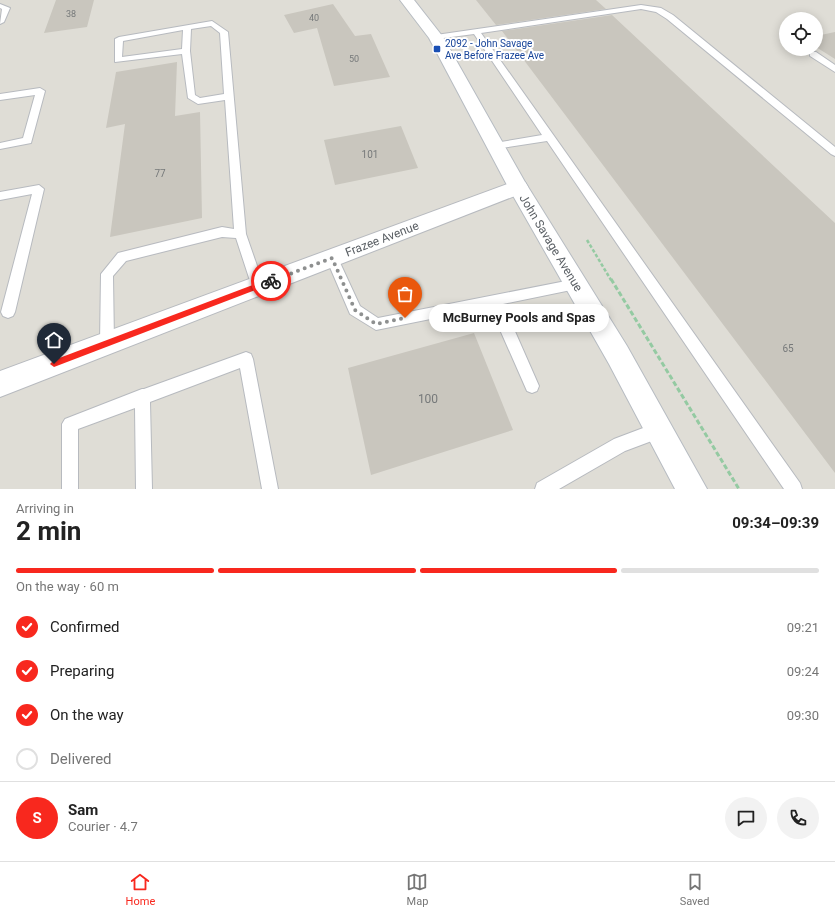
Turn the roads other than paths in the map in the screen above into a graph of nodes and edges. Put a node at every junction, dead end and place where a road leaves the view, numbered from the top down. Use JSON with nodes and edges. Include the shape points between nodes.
{"nodes":[{"id":1,"x":407,"y":0,"type":"edge"},
{"id":2,"x":0,"y":6,"type":"edge"},
{"id":3,"x":0,"y":22,"type":"edge"},
{"id":4,"x":186,"y":27,"type":"junction"},
{"id":5,"x":475,"y":30,"type":"junction"},
{"id":6,"x":436,"y":37,"type":"junction"},
{"id":7,"x":186,"y":51,"type":"junction"},
{"id":8,"x":816,"y":56,"type":"edge"},
{"id":9,"x":835,"y":69,"type":"edge"},
{"id":10,"x":229,"y":96,"type":"junction"},
{"id":11,"x":0,"y":97,"type":"edge"},
{"id":12,"x":549,"y":137,"type":"junction"},
{"id":13,"x":0,"y":146,"type":"edge"},
{"id":14,"x":495,"y":146,"type":"junction"},
{"id":15,"x":835,"y":152,"type":"edge"},
{"id":16,"x":518,"y":187,"type":"junction"},
{"id":17,"x":0,"y":196,"type":"edge"},
{"id":18,"x":240,"y":234,"type":"junction"},
{"id":19,"x":332,"y":258,"type":"junction"},
{"id":20,"x":576,"y":284,"type":"junction"},
{"id":21,"x":258,"y":286,"type":"junction"},
{"id":22,"x":494,"y":300,"type":"junction"},
{"id":23,"x":8,"y":312,"type":"dead end"},
{"id":24,"x":107,"y":343,"type":"junction"},
{"id":25,"x":0,"y":384,"type":"edge"},
{"id":26,"x":532,"y":386,"type":"dead end"},
{"id":27,"x":142,"y":396,"type":"junction"},
{"id":28,"x":659,"y":430,"type":"junction"},
{"id":29,"x":70,"y":489,"type":"edge"},
{"id":30,"x":144,"y":489,"type":"edge"},
{"id":31,"x":270,"y":489,"type":"edge"},
{"id":32,"x":543,"y":489,"type":"edge"},
{"id":33,"x":692,"y":489,"type":"edge"},
{"id":34,"x":794,"y":489,"type":"edge"}],
"edges":[{"from":1,"to":6,"type":"main road","name":"John Savage Avenue"},
{"from":2,"to":3,"type":"lane","via":[[6,8]]},
{"from":4,"to":7,"type":"lane"},
{"from":4,"to":7,"type":"lane","via":[[119,39],[118,60]]},
{"from":4,"to":10,"type":"lane","via":[[212,23],[224,32]]},
{"from":5,"to":6,"type":"lane"},
{"from":5,"to":12,"type":"lane"},
{"from":5,"to":15,"type":"lane","via":[[641,7],[658,10],[670,17]]},
{"from":6,"to":14,"type":"main road","name":"John Savage Avenue"},
{"from":7,"to":10,"type":"lane","via":[[191,96],[198,101]]},
{"from":8,"to":9,"type":"lane"},
{"from":10,"to":18,"type":"lane"},
{"from":11,"to":13,"type":"lane","via":[[40,92],[27,141]]},
{"from":12,"to":14,"type":"lane"},
{"from":12,"to":34,"type":"lane"},
{"from":14,"to":16,"type":"main road","name":"John Savage Avenue"},
{"from":16,"to":19,"type":"main road","name":"Frazee Avenue"},
{"from":16,"to":20,"type":"main road","name":"John Savage Avenue"},
{"from":17,"to":23,"type":"lane","via":[[39,189]]},
{"from":18,"to":21,"type":"lane"},
{"from":18,"to":24,"type":"lane","via":[[222,232],[122,257],[108,274]]},
{"from":19,"to":21,"type":"main road","name":"Frazee Avenue"},
{"from":19,"to":22,"type":"lane","via":[[355,310],[376,324]]},
{"from":20,"to":22,"type":"lane"},
{"from":20,"to":28,"type":"main road","name":"John Savage Avenue"},
{"from":21,"to":24,"type":"main road","name":"Frazee Avenue"},
{"from":22,"to":26,"type":"lane"},
{"from":24,"to":25,"type":"main road","name":"Frazee Avenue"},
{"from":27,"to":29,"type":"lane","via":[[70,424]]},
{"from":27,"to":30,"type":"lane"},
{"from":27,"to":31,"type":"lane","via":[[246,359]]},
{"from":28,"to":32,"type":"lane","via":[[620,445]]},
{"from":28,"to":33,"type":"main road","name":"John Savage Avenue"}]}
